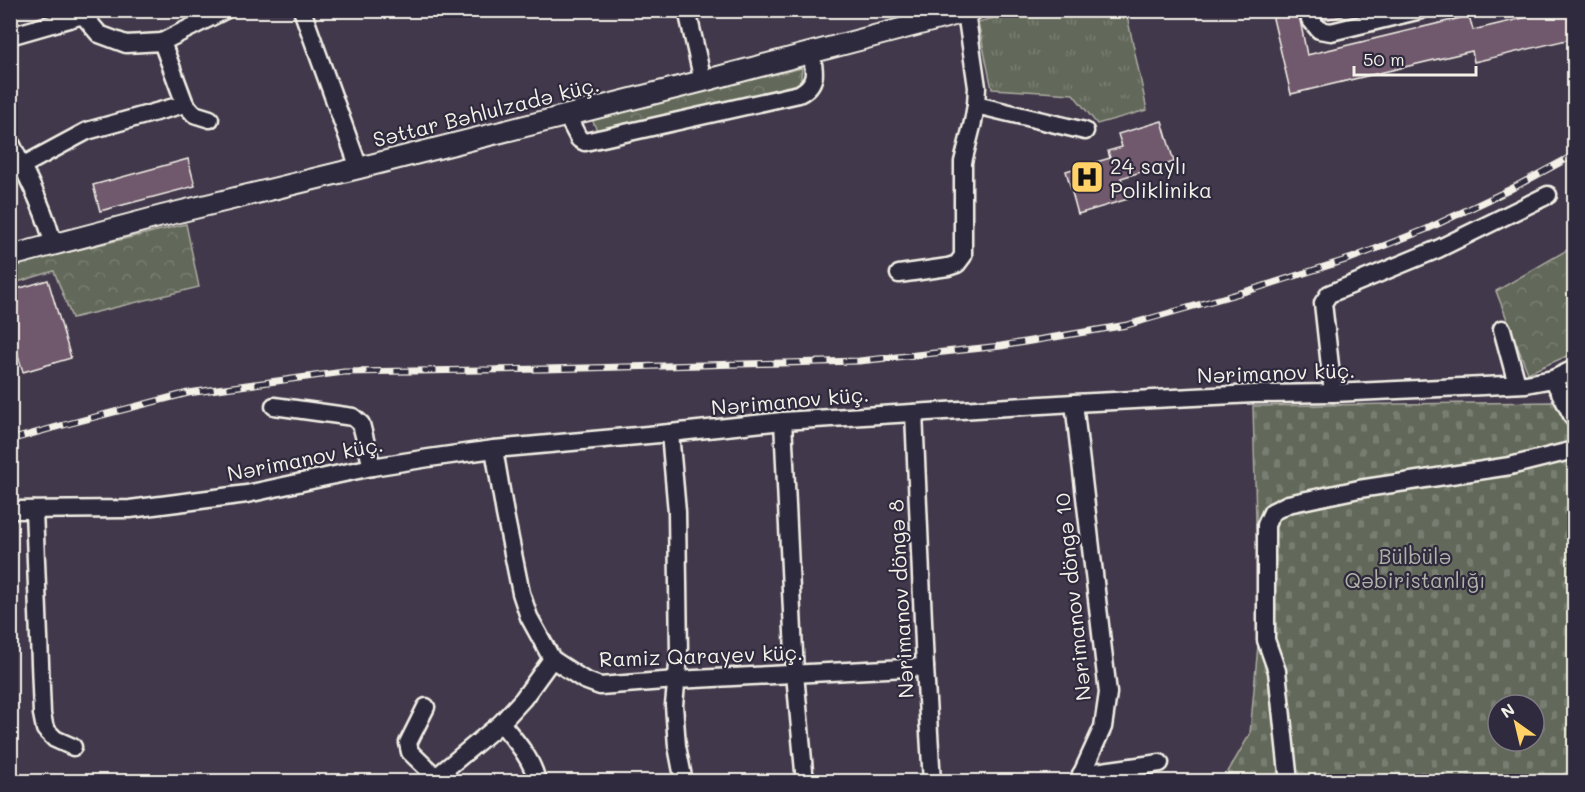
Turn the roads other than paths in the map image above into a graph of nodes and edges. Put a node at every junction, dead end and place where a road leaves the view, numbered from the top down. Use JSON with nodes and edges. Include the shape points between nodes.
{"nodes":[{"id":1,"x":225,"y":10,"type":"edge"},
{"id":2,"x":302,"y":10,"type":"edge"},
{"id":3,"x":687,"y":10,"type":"edge"},
{"id":4,"x":1308,"y":10,"type":"edge"},
{"id":5,"x":1421,"y":10,"type":"edge"},
{"id":6,"x":970,"y":11,"type":"edge"},
{"id":7,"x":82,"y":13,"type":"edge"},
{"id":8,"x":10,"y":36,"type":"edge"},
{"id":9,"x":162,"y":42,"type":"junction"},
{"id":10,"x":812,"y":53,"type":"junction"},
{"id":11,"x":703,"y":81,"type":"junction"},
{"id":12,"x":185,"y":104,"type":"junction"},
{"id":13,"x":976,"y":105,"type":"junction"},
{"id":14,"x":567,"y":116,"type":"junction"},
{"id":15,"x":210,"y":119,"type":"dead end"},
{"id":16,"x":1085,"y":131,"type":"dead end"},
{"id":17,"x":10,"y":141,"type":"edge"},
{"id":18,"x":22,"y":165,"type":"junction"},
{"id":19,"x":359,"y":168,"type":"junction"},
{"id":20,"x":1548,"y":195,"type":"dead end"},
{"id":21,"x":53,"y":243,"type":"junction"},
{"id":22,"x":10,"y":256,"type":"edge"},
{"id":23,"x":899,"y":274,"type":"dead end"},
{"id":24,"x":1502,"y":329,"type":"dead end"},
{"id":25,"x":1575,"y":369,"type":"edge"},
{"id":26,"x":1553,"y":380,"type":"junction"},
{"id":27,"x":1517,"y":384,"type":"junction"},
{"id":28,"x":1333,"y":393,"type":"junction"},
{"id":29,"x":1074,"y":403,"type":"junction"},
{"id":30,"x":274,"y":406,"type":"dead end"},
{"id":31,"x":914,"y":413,"type":"junction"},
{"id":32,"x":1575,"y":419,"type":"edge"},
{"id":33,"x":783,"y":421,"type":"junction"},
{"id":34,"x":670,"y":433,"type":"junction"},
{"id":35,"x":494,"y":449,"type":"junction"},
{"id":36,"x":1575,"y":450,"type":"edge"},
{"id":37,"x":372,"y":467,"type":"junction"},
{"id":38,"x":10,"y":510,"type":"edge"},
{"id":39,"x":34,"y":510,"type":"junction"},
{"id":40,"x":552,"y":659,"type":"junction"},
{"id":41,"x":925,"y":667,"type":"junction"},
{"id":42,"x":795,"y":674,"type":"junction"},
{"id":43,"x":676,"y":680,"type":"junction"},
{"id":44,"x":426,"y":707,"type":"dead end"},
{"id":45,"x":501,"y":723,"type":"junction"},
{"id":46,"x":73,"y":747,"type":"dead end"},
{"id":47,"x":1160,"y":763,"type":"dead end"},
{"id":48,"x":1080,"y":778,"type":"edge"},
{"id":49,"x":433,"y":779,"type":"edge"},
{"id":50,"x":537,"y":782,"type":"edge"},
{"id":51,"x":684,"y":782,"type":"edge"},
{"id":52,"x":805,"y":782,"type":"edge"},
{"id":53,"x":932,"y":782,"type":"edge"},
{"id":54,"x":1289,"y":782,"type":"edge"}],
"edges":[{"from":1,"to":9,"type":"street"},
{"from":2,"to":19,"type":"street"},
{"from":3,"to":11,"type":"street"},
{"from":4,"to":5,"type":"street","via":[[1319,30],[1331,32]]},
{"from":6,"to":10,"type":"main road","name":"Səttar Bəhlulzadə küç."},
{"from":6,"to":13,"type":"street"},
{"from":7,"to":8,"type":"street"},
{"from":7,"to":9,"type":"street","via":[[99,33],[126,44]]},
{"from":9,"to":12,"type":"street"},
{"from":10,"to":11,"type":"main road","name":"Səttar Bəhlulzadə küç."},
{"from":10,"to":14,"type":"street","via":[[813,81],[808,90],[799,94],[585,142],[579,139]]},
{"from":11,"to":14,"type":"main road","name":"Səttar Bəhlulzadə küç."},
{"from":12,"to":15,"type":"street","via":[[194,114]]},
{"from":12,"to":18,"type":"street","via":[[87,131]]},
{"from":13,"to":16,"type":"street"},
{"from":13,"to":23,"type":"street","via":[[963,162],[963,256],[948,267]]},
{"from":14,"to":19,"type":"main road","name":"Səttar Bəhlulzadə küç."},
{"from":17,"to":18,"type":"street"},
{"from":18,"to":21,"type":"street"},
{"from":19,"to":21,"type":"main road","name":"Səttar Bəhlulzadə küç."},
{"from":20,"to":28,"type":"street","via":[[1438,249],[1329,294],[1323,303]]},
{"from":21,"to":22,"type":"main road","name":"Səttar Bəhlulzadə küç."},
{"from":24,"to":27,"type":"street"},
{"from":25,"to":26,"type":"street","name":"Nərimanov küç."},
{"from":26,"to":27,"type":"street","name":"Nərimanov küç."},
{"from":26,"to":32,"type":"street"},
{"from":27,"to":28,"type":"street","name":"Nərimanov küç."},
{"from":28,"to":29,"type":"street","name":"Nərimanov küç."},
{"from":29,"to":31,"type":"street","name":"Nərimanov küç."},
{"from":29,"to":48,"type":"street","name":"Nərimanov döngə 10","via":[[1108,693],[1103,727]]},
{"from":30,"to":37,"type":"street","via":[[353,417],[361,424]]},
{"from":31,"to":33,"type":"street","name":"Nərimanov küç."},
{"from":31,"to":41,"type":"street","name":"Nərimanov döngə 8"},
{"from":33,"to":34,"type":"street","name":"Nərimanov küç."},
{"from":33,"to":42,"type":"street"},
{"from":34,"to":35,"type":"street","name":"Nərimanov küç."},
{"from":34,"to":43,"type":"street","via":[[677,513]]},
{"from":35,"to":37,"type":"street","name":"Nərimanov küç."},
{"from":35,"to":40,"type":"street","via":[[521,593]]},
{"from":36,"to":54,"type":"street","via":[[1510,466],[1359,489],[1288,504],[1272,512],[1266,525],[1266,640],[1277,671]]},
{"from":37,"to":39,"type":"street","name":"Nərimanov küç.","via":[[247,494],[182,503],[130,509]]},
{"from":38,"to":39,"type":"street","name":"Nərimanov küç."},
{"from":39,"to":46,"type":"street","via":[[42,714],[45,729],[55,739]]},
{"from":40,"to":43,"type":"street","name":"Ramiz Qarayev küç.","via":[[600,686]]},
{"from":40,"to":45,"type":"street"},
{"from":41,"to":42,"type":"street","name":"Ramiz Qarayev küç."},
{"from":41,"to":53,"type":"street","name":"Nərimanov döngə 8"},
{"from":42,"to":43,"type":"street","name":"Ramiz Qarayev küç."},
{"from":42,"to":52,"type":"street"},
{"from":43,"to":51,"type":"street","via":[[677,746]]},
{"from":44,"to":49,"type":"street","via":[[408,743],[410,752]]},
{"from":45,"to":49,"type":"street"},
{"from":45,"to":50,"type":"street","via":[[521,749]]},
{"from":47,"to":48,"type":"street"}]}
